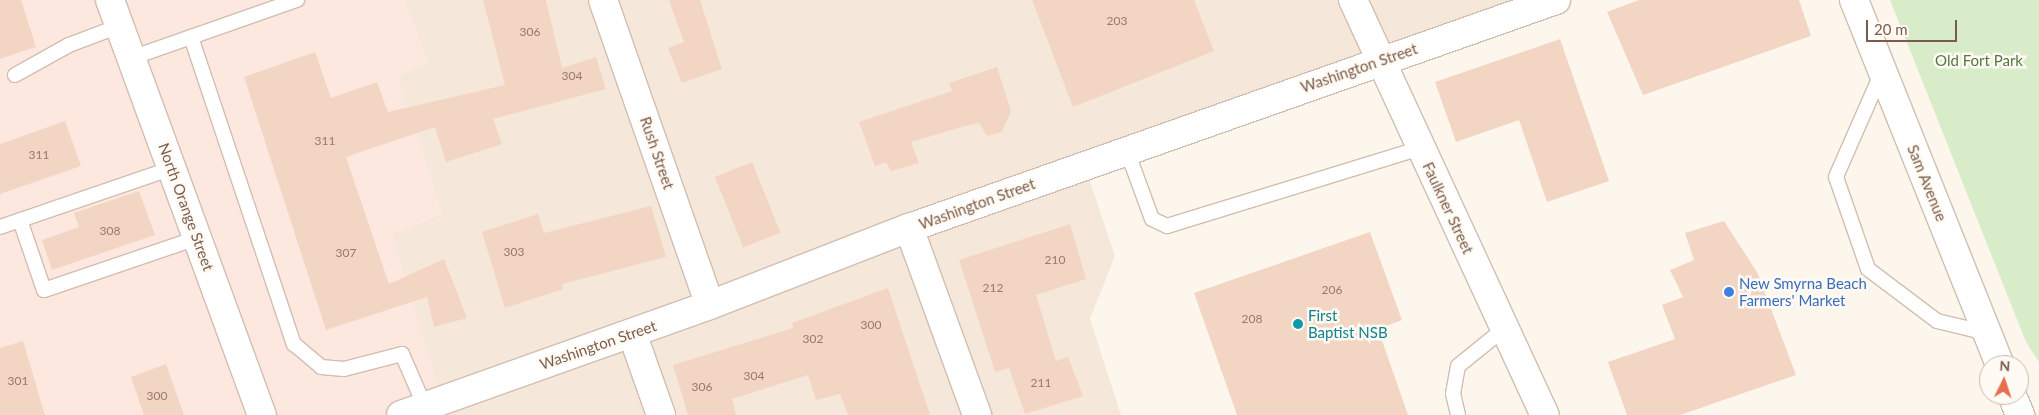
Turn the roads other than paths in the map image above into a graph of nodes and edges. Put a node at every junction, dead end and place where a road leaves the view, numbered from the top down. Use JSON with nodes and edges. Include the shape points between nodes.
{"nodes":[{"id":1,"x":110,"y":0,"type":"edge"},
{"id":2,"x":297,"y":0,"type":"edge"},
{"id":3,"x":604,"y":0,"type":"edge"},
{"id":4,"x":1353,"y":0,"type":"edge"},
{"id":5,"x":1556,"y":0,"type":"edge"},
{"id":6,"x":1854,"y":0,"type":"edge"},
{"id":7,"x":120,"y":26,"type":"junction"},
{"id":8,"x":191,"y":37,"type":"junction"},
{"id":9,"x":131,"y":58,"type":"junction"},
{"id":10,"x":1380,"y":61,"type":"junction"},
{"id":11,"x":1882,"y":71,"type":"junction"},
{"id":12,"x":15,"y":75,"type":"dead end"},
{"id":13,"x":1420,"y":148,"type":"junction"},
{"id":14,"x":1127,"y":151,"type":"junction"},
{"id":15,"x":172,"y":168,"type":"junction"},
{"id":16,"x":20,"y":220,"type":"junction"},
{"id":17,"x":0,"y":227,"type":"edge"},
{"id":18,"x":909,"y":228,"type":"junction"},
{"id":19,"x":197,"y":238,"type":"junction"},
{"id":20,"x":710,"y":305,"type":"junction"},
{"id":21,"x":1505,"y":328,"type":"junction"},
{"id":22,"x":632,"y":333,"type":"junction"},
{"id":23,"x":1987,"y":333,"type":"junction"},
{"id":24,"x":1996,"y":355,"type":"edge"},
{"id":25,"x":413,"y":411,"type":"edge"},
{"id":26,"x":262,"y":415,"type":"edge"},
{"id":27,"x":660,"y":415,"type":"edge"},
{"id":28,"x":976,"y":415,"type":"edge"},
{"id":29,"x":1458,"y":415,"type":"edge"},
{"id":30,"x":1545,"y":415,"type":"edge"}],
"edges":[{"from":1,"to":7,"type":"street","name":"North Orange Street"},
{"from":2,"to":8,"type":"lane"},
{"from":3,"to":20,"type":"street","name":"Rush Street"},
{"from":4,"to":10,"type":"street","name":"Faulkner Street"},
{"from":5,"to":10,"type":"street","name":"Washington Street"},
{"from":6,"to":11,"type":"street","name":"Sam Avenue"},
{"from":7,"to":9,"type":"street","name":"North Orange Street"},
{"from":7,"to":12,"type":"lane","via":[[69,45]]},
{"from":8,"to":9,"type":"lane"},
{"from":8,"to":25,"type":"lane","via":[[294,344],[321,367],[336,369],[402,354]]},
{"from":9,"to":15,"type":"street","name":"North Orange Street"},
{"from":10,"to":13,"type":"street","name":"Faulkner Street"},
{"from":10,"to":14,"type":"street","name":"Washington Street"},
{"from":11,"to":23,"type":"street","name":"Sam Avenue"},
{"from":11,"to":23,"type":"lane","via":[[1836,177],[1868,268],[1937,321]]},
{"from":13,"to":14,"type":"lane","via":[[1167,226],[1152,219]]},
{"from":13,"to":21,"type":"street","name":"Faulkner Street"},
{"from":14,"to":18,"type":"street","name":"Washington Street"},
{"from":15,"to":16,"type":"lane"},
{"from":15,"to":19,"type":"street","name":"North Orange Street"},
{"from":16,"to":17,"type":"lane"},
{"from":16,"to":19,"type":"lane","via":[[44,290]]},
{"from":18,"to":20,"type":"street","name":"Washington Street"},
{"from":18,"to":28,"type":"street"},
{"from":19,"to":26,"type":"street","name":"North Orange Street"},
{"from":20,"to":22,"type":"street","name":"Washington Street"},
{"from":21,"to":29,"type":"lane","via":[[1458,366],[1453,394]]},
{"from":21,"to":30,"type":"street","name":"Faulkner Street"},
{"from":22,"to":25,"type":"street","name":"Washington Street"},
{"from":22,"to":27,"type":"street"},
{"from":23,"to":24,"type":"street","name":"Sam Avenue"}]}
